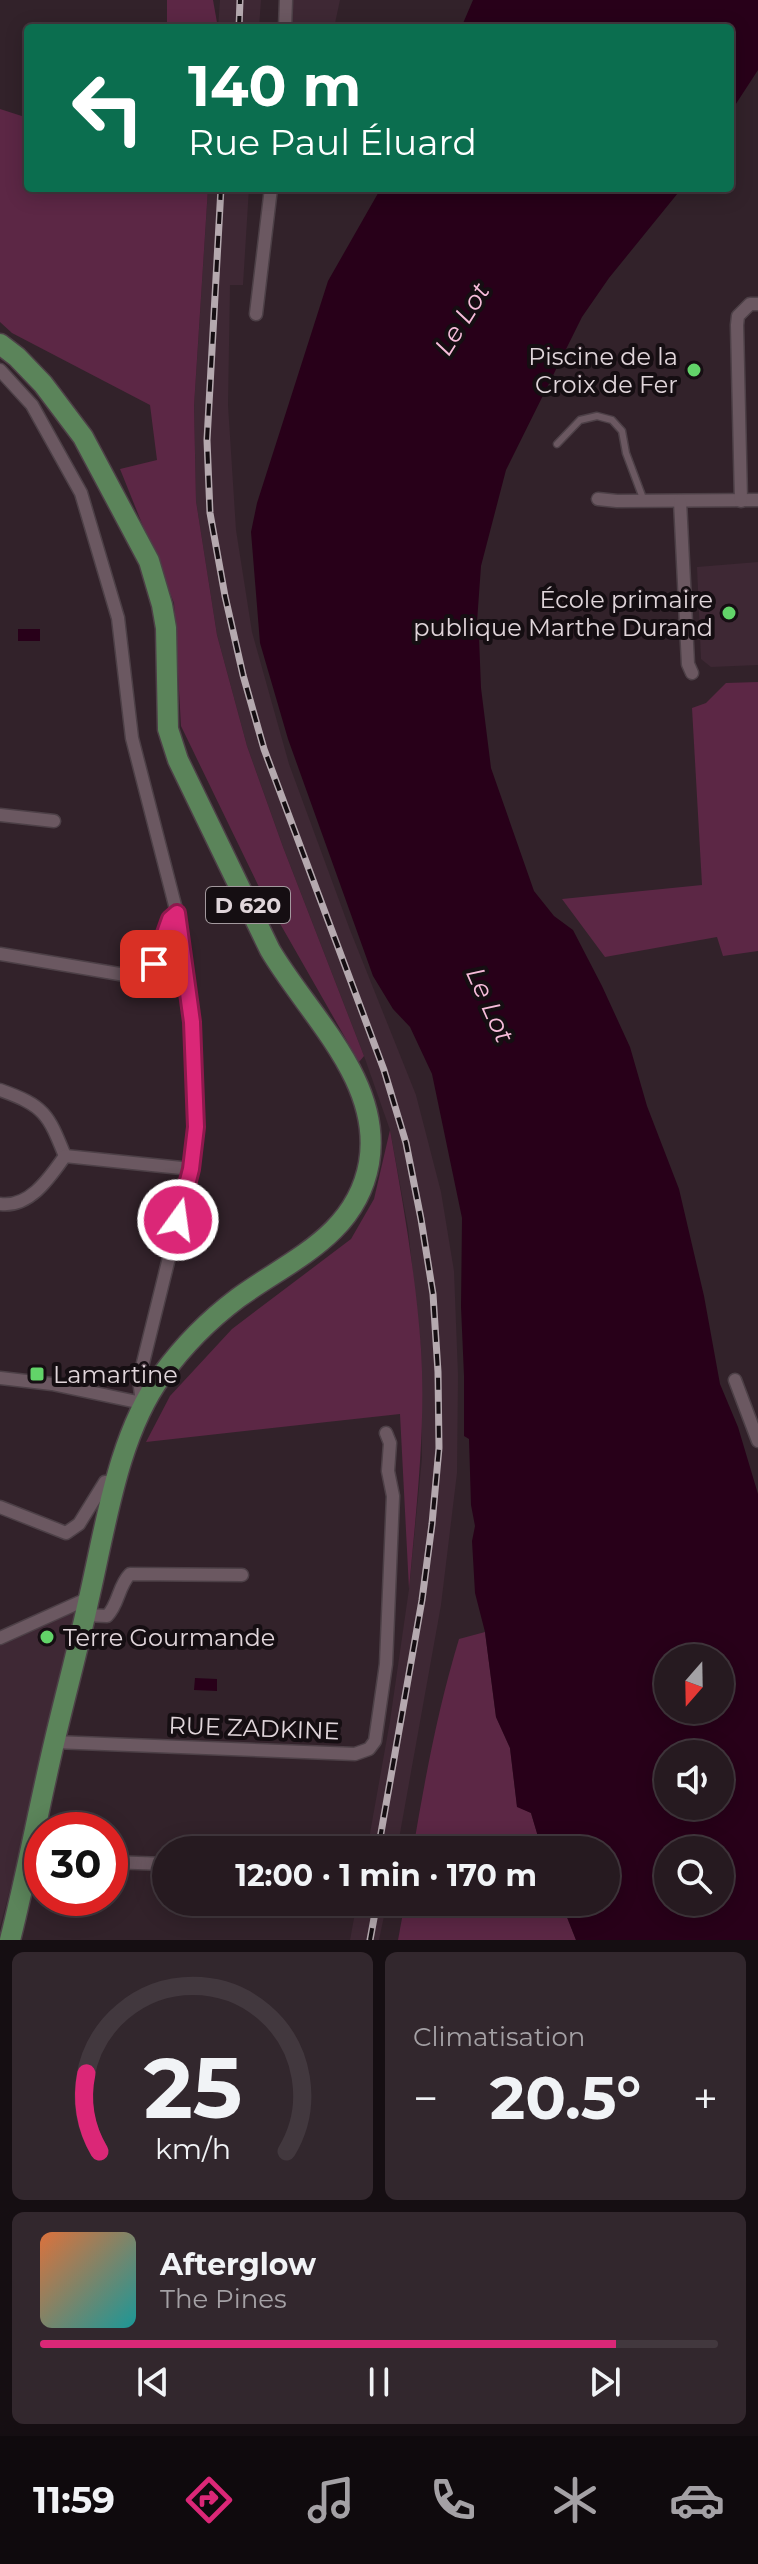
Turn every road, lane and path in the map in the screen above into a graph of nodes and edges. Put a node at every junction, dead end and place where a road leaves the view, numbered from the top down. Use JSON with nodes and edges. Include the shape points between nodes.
{"nodes":[{"id":1,"x":286,"y":0,"type":"edge"},
{"id":2,"x":285,"y":24,"type":"edge"},
{"id":3,"x":271,"y":192,"type":"edge"},
{"id":4,"x":758,"y":304,"type":"edge"},
{"id":5,"x":256,"y":314,"type":"dead end"},
{"id":6,"x":0,"y":344,"type":"edge"},
{"id":7,"x":0,"y":370,"type":"edge"},
{"id":8,"x":557,"y":444,"type":"dead end"},
{"id":9,"x":598,"y":499,"type":"dead end"},
{"id":10,"x":758,"y":500,"type":"edge"},
{"id":11,"x":644,"y":501,"type":"junction"},
{"id":12,"x":680,"y":501,"type":"junction"},
{"id":13,"x":741,"y":501,"type":"junction"},
{"id":14,"x":692,"y":673,"type":"dead end"},
{"id":15,"x":0,"y":815,"type":"edge"},
{"id":16,"x":54,"y":821,"type":"dead end"},
{"id":17,"x":177,"y":913,"type":"junction"},
{"id":18,"x":0,"y":954,"type":"edge"},
{"id":19,"x":0,"y":1090,"type":"edge"},
{"id":20,"x":65,"y":1156,"type":"junction"},
{"id":21,"x":191,"y":1169,"type":"junction"},
{"id":22,"x":0,"y":1204,"type":"edge"},
{"id":23,"x":0,"y":1378,"type":"edge"},
{"id":24,"x":735,"y":1380,"type":"dead end"},
{"id":25,"x":142,"y":1403,"type":"junction"},
{"id":26,"x":386,"y":1433,"type":"dead end"},
{"id":27,"x":758,"y":1441,"type":"edge"},
{"id":28,"x":117,"y":1481,"type":"junction"},
{"id":29,"x":0,"y":1507,"type":"edge"},
{"id":30,"x":242,"y":1575,"type":"dead end"},
{"id":31,"x":87,"y":1607,"type":"junction"},
{"id":32,"x":0,"y":1638,"type":"edge"},
{"id":33,"x":54,"y":1742,"type":"junction"},
{"id":34,"x":43,"y":1812,"type":"edge"},
{"id":35,"x":128,"y":1863,"type":"edge"},
{"id":36,"x":152,"y":1864,"type":"edge"},
{"id":37,"x":24,"y":1896,"type":"edge"},
{"id":38,"x":10,"y":1940,"type":"edge"}],
"edges":[{"from":1,"to":2,"type":"street"},
{"from":3,"to":5,"type":"street"},
{"from":4,"to":13,"type":"street","via":[[750,304],[737,325]]},
{"from":6,"to":25,"type":"main road","number":"D 620","via":[[43,384],[83,437],[149,561],[166,628],[168,729],[178,760],[270,950],[355,1079],[368,1105],[372,1132],[369,1165],[343,1220],[311,1251],[211,1321],[182,1349]]},
{"from":7,"to":17,"type":"street","via":[[32,405],[81,493],[118,618],[132,738]]},
{"from":8,"to":11,"type":"lane","via":[[580,420],[612,420],[622,431]]},
{"from":9,"to":11,"type":"street"},
{"from":10,"to":13,"type":"street"},
{"from":11,"to":12,"type":"street"},
{"from":12,"to":13,"type":"street"},
{"from":12,"to":14,"type":"street"},
{"from":15,"to":16,"type":"street"},
{"from":17,"to":18,"type":"street","via":[[148,975]]},
{"from":17,"to":21,"type":"street","via":[[192,1022],[196,1127]]},
{"from":19,"to":20,"type":"street","via":[[39,1107],[52,1122]]},
{"from":20,"to":21,"type":"street"},
{"from":20,"to":22,"type":"street","via":[[37,1192]]},
{"from":21,"to":25,"type":"street","via":[[139,1379]]},
{"from":23,"to":25,"type":"street"},
{"from":24,"to":27,"type":"street"},
{"from":25,"to":28,"type":"main road","number":"D 620"},
{"from":26,"to":33,"type":"street","name":"RUE ZADKINE","via":[[393,1496],[386,1664],[375,1741],[369,1749],[355,1754]]},
{"from":28,"to":29,"type":"street","via":[[105,1482],[79,1524],[66,1533]]},
{"from":28,"to":31,"type":"main road","number":"D 620"},
{"from":30,"to":31,"type":"street","via":[[130,1574],[107,1616]]},
{"from":31,"to":32,"type":"street"},
{"from":31,"to":33,"type":"main road","number":"D 620"},
{"from":33,"to":34,"type":"main road","number":"D 620"},
{"from":35,"to":36,"type":"street"},
{"from":37,"to":38,"type":"main road","number":"D 620"}]}
